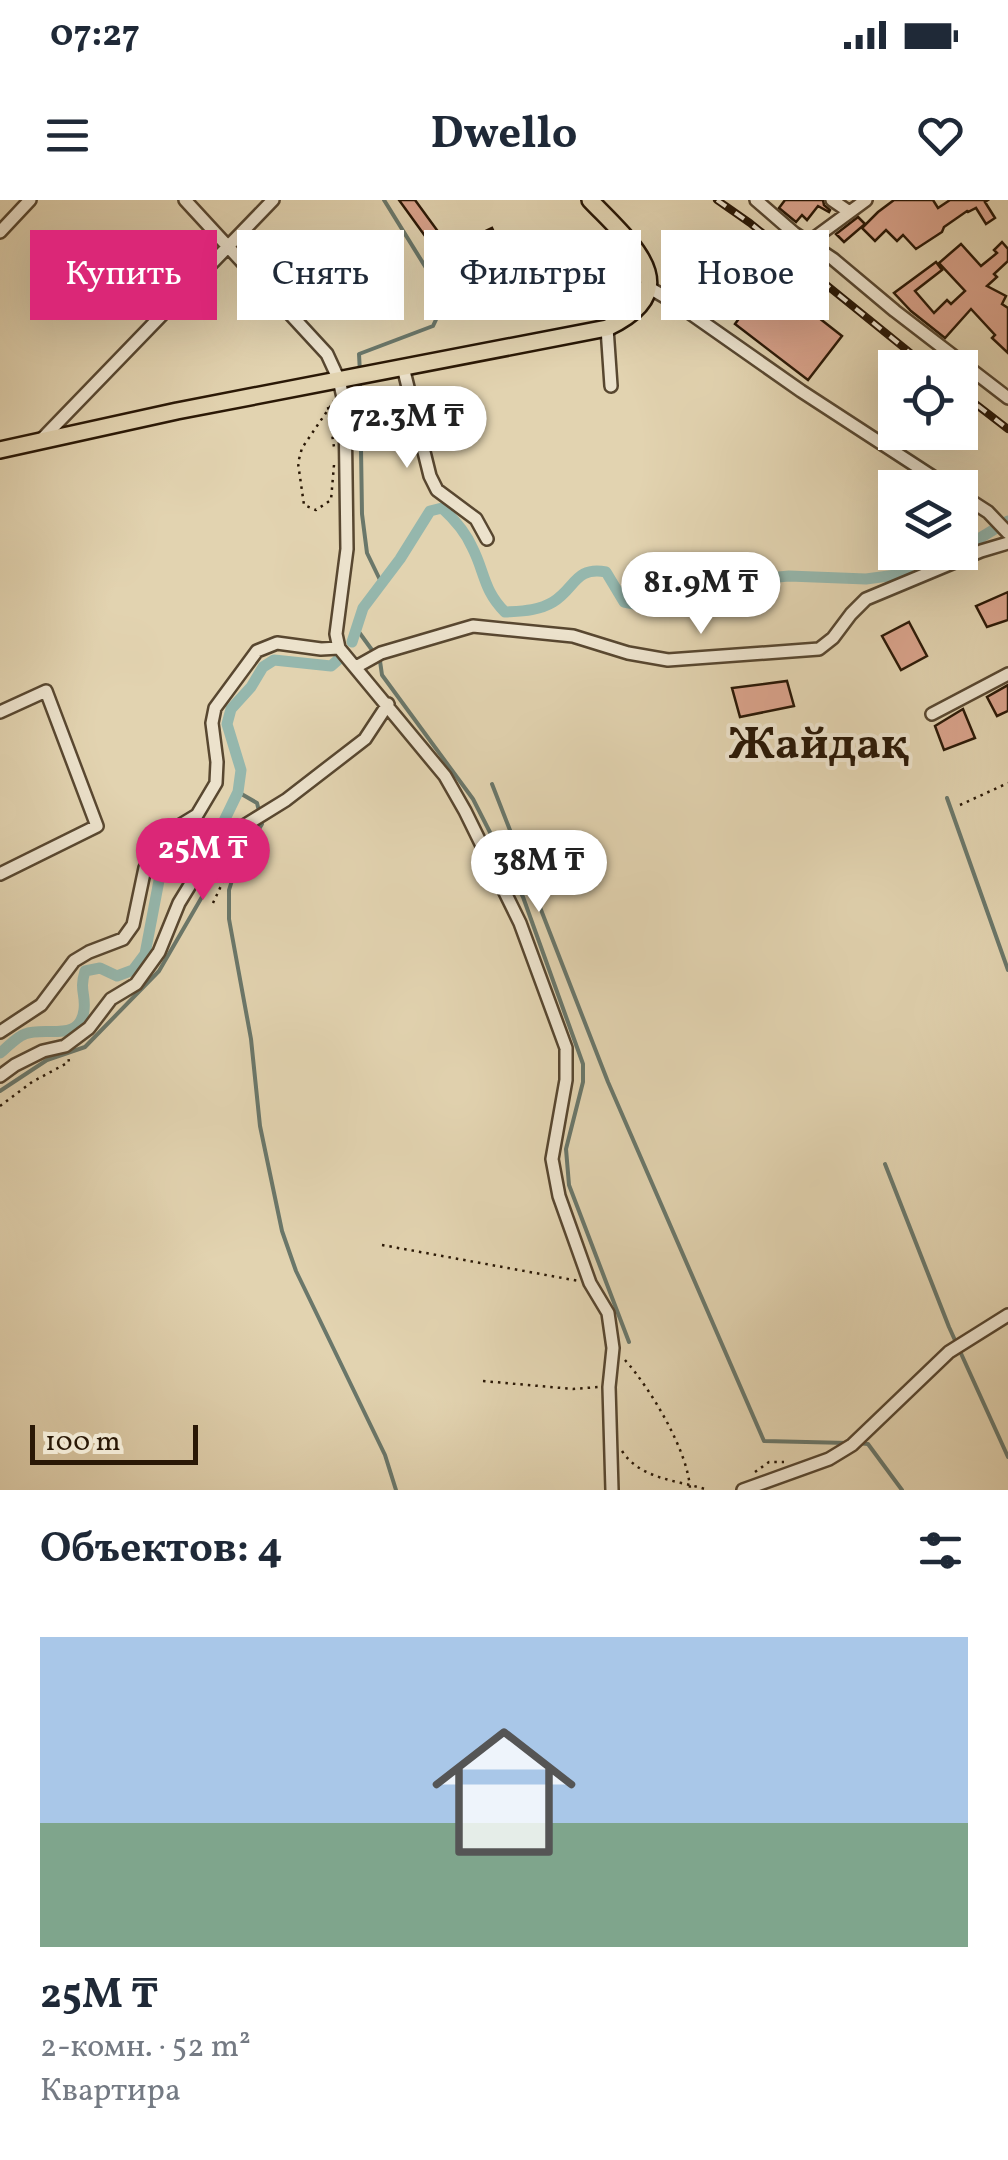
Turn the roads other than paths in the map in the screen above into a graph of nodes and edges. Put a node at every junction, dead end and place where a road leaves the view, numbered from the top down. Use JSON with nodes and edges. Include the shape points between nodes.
{"nodes":[{"id":1,"x":30,"y":200,"type":"edge"},
{"id":2,"x":185,"y":200,"type":"edge"},
{"id":3,"x":273,"y":200,"type":"edge"},
{"id":4,"x":590,"y":200,"type":"edge"},
{"id":5,"x":756,"y":200,"type":"edge"},
{"id":6,"x":832,"y":200,"type":"edge"},
{"id":7,"x":866,"y":200,"type":"edge"},
{"id":8,"x":848,"y":211,"type":"junction"},
{"id":9,"x":791,"y":230,"type":"edge"},
{"id":10,"x":824,"y":230,"type":"edge"},
{"id":11,"x":0,"y":232,"type":"edge"},
{"id":12,"x":228,"y":247,"type":"junction"},
{"id":13,"x":829,"y":257,"type":"edge"},
{"id":14,"x":648,"y":287,"type":"junction"},
{"id":15,"x":606,"y":328,"type":"junction"},
{"id":16,"x":403,"y":368,"type":"junction"},
{"id":17,"x":350,"y":381,"type":"junction"},
{"id":18,"x":611,"y":386,"type":"dead end"},
{"id":19,"x":1008,"y":398,"type":"edge"},
{"id":20,"x":38,"y":442,"type":"junction"},
{"id":21,"x":0,"y":450,"type":"edge"},
{"id":22,"x":922,"y":470,"type":"edge"},
{"id":23,"x":978,"y":506,"type":"edge"},
{"id":24,"x":1006,"y":531,"type":"edge"},
{"id":25,"x":487,"y":540,"type":"dead end"},
{"id":26,"x":1008,"y":544,"type":"edge"},
{"id":27,"x":339,"y":648,"type":"junction"},
{"id":28,"x":356,"y":667,"type":"junction"},
{"id":29,"x":1008,"y":674,"type":"edge"},
{"id":30,"x":388,"y":704,"type":"junction"},
{"id":31,"x":0,"y":712,"type":"edge"},
{"id":32,"x":932,"y":714,"type":"dead end"},
{"id":33,"x":0,"y":874,"type":"edge"},
{"id":34,"x":0,"y":1032,"type":"edge"},
{"id":35,"x":0,"y":1076,"type":"edge"},
{"id":36,"x":1008,"y":1315,"type":"edge"},
{"id":37,"x":612,"y":1490,"type":"edge"},
{"id":38,"x":743,"y":1490,"type":"edge"}],
"edges":[{"from":1,"to":11,"type":"street"},
{"from":2,"to":12,"type":"street"},
{"from":3,"to":12,"type":"street"},
{"from":4,"to":14,"type":"main road","via":[[636,248],[647,265]]},
{"from":5,"to":9,"type":"street"},
{"from":6,"to":8,"type":"street"},
{"from":7,"to":8,"type":"street"},
{"from":8,"to":10,"type":"street"},
{"from":12,"to":17,"type":"street"},
{"from":12,"to":20,"type":"street"},
{"from":13,"to":19,"type":"street"},
{"from":14,"to":15,"type":"main road","via":[[628,318]]},
{"from":14,"to":22,"type":"street"},
{"from":15,"to":16,"type":"main road"},
{"from":15,"to":18,"type":"street"},
{"from":16,"to":17,"type":"main road"},
{"from":16,"to":25,"type":"street","via":[[430,476],[437,490],[476,519]]},
{"from":17,"to":20,"type":"main road"},
{"from":17,"to":27,"type":"street"},
{"from":20,"to":21,"type":"main road"},
{"from":23,"to":24,"type":"street"},
{"from":26,"to":28,"type":"street","via":[[866,599],[819,649],[668,660],[573,636],[473,626]]},
{"from":27,"to":28,"type":"street"},
{"from":27,"to":34,"type":"street","via":[[277,643],[257,651],[215,708],[216,784],[197,815],[155,851],[123,940],[74,961],[42,1004]]},
{"from":28,"to":30,"type":"street"},
{"from":29,"to":32,"type":"street"},
{"from":30,"to":35,"type":"street","via":[[365,740],[226,837],[201,867],[160,952],[136,984],[111,999],[66,1046]]},
{"from":30,"to":37,"type":"street","via":[[465,810],[520,923],[566,1048],[552,1159],[590,1283],[608,1313],[614,1348]]},
{"from":31,"to":33,"type":"street","via":[[46,692],[97,826]]},
{"from":36,"to":38,"type":"street","via":[[948,1352],[852,1445]]}]}
